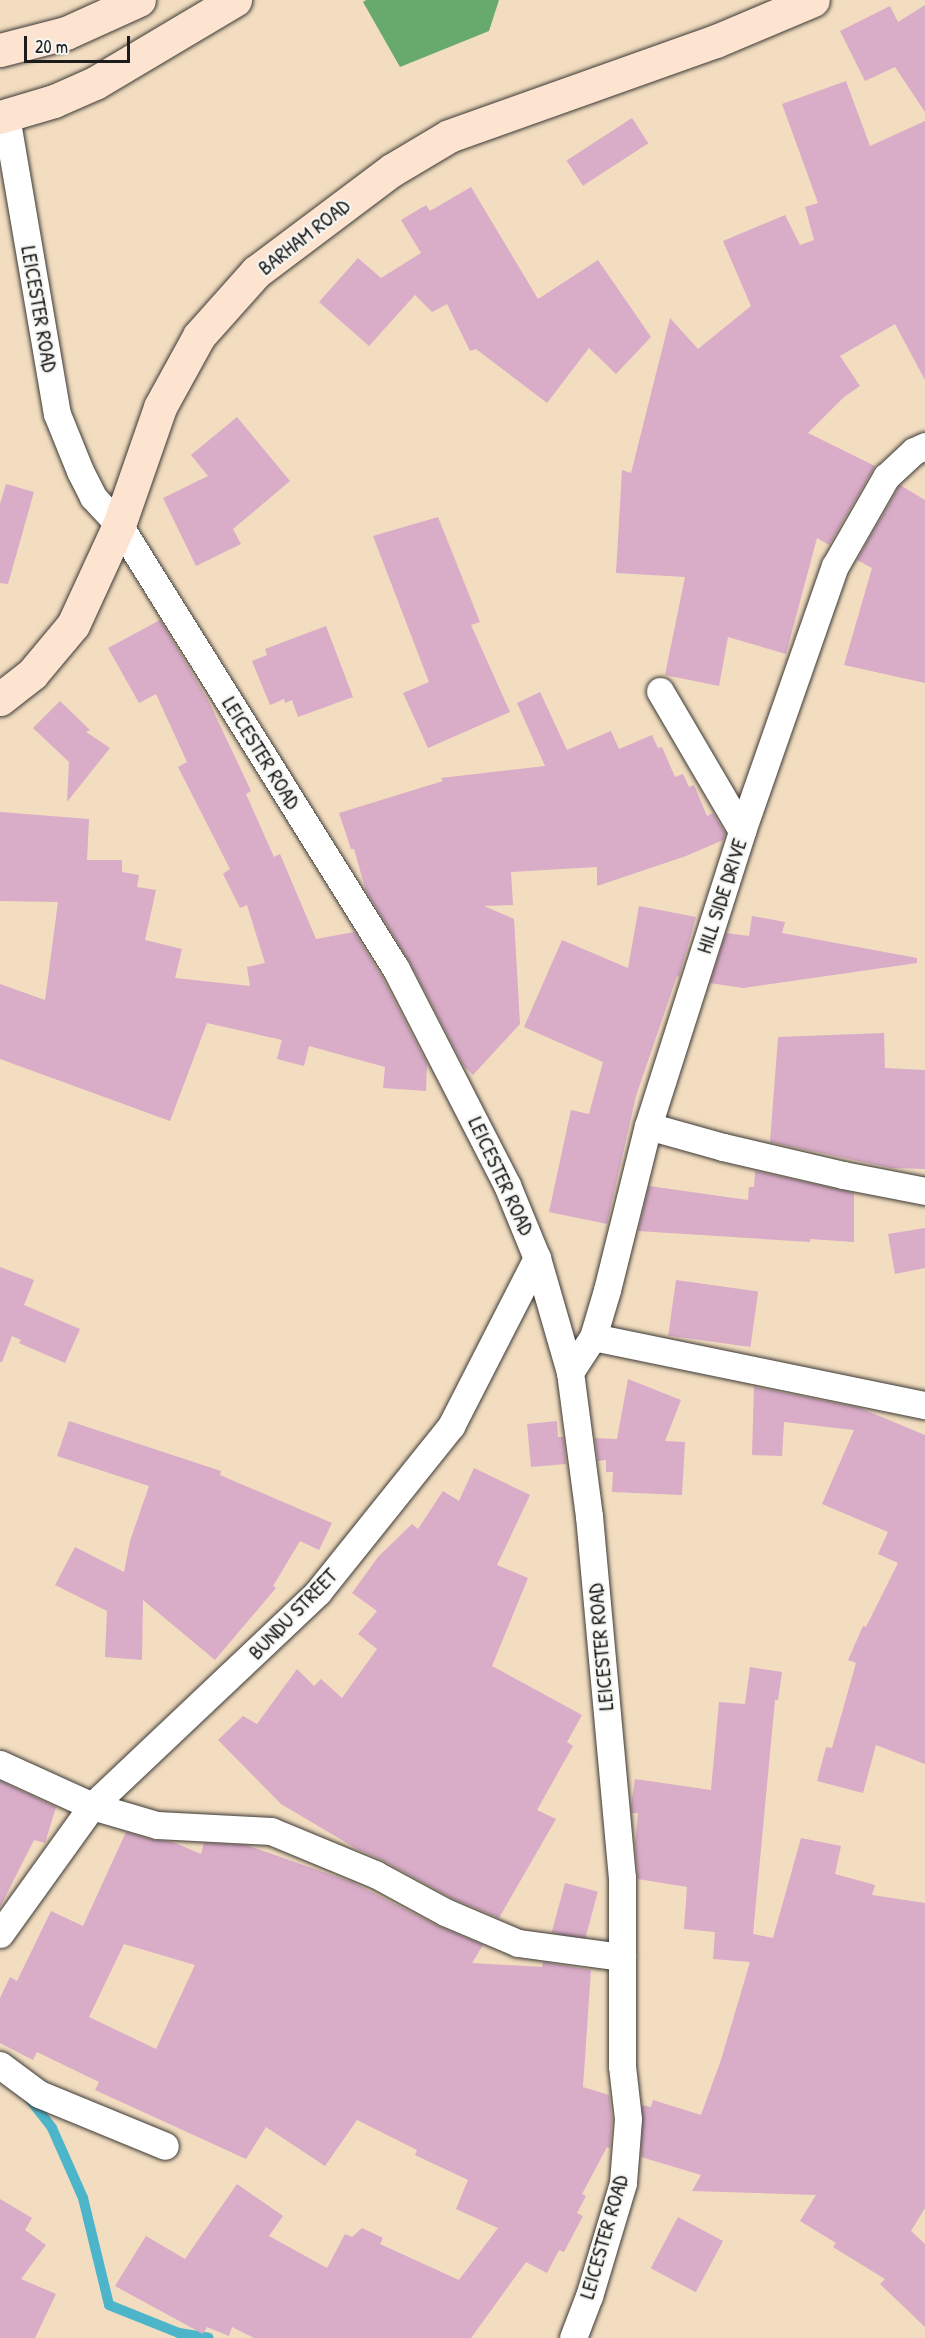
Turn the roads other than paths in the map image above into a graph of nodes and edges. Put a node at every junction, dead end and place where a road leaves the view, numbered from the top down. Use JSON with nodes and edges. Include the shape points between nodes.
{"nodes":[{"id":1,"x":78,"y":0,"type":"edge"},
{"id":2,"x":139,"y":0,"type":"edge"},
{"id":3,"x":235,"y":0,"type":"edge"},
{"id":4,"x":813,"y":0,"type":"edge"},
{"id":5,"x":66,"y":33,"type":"junction"},
{"id":6,"x":0,"y":50,"type":"edge"},
{"id":7,"x":3,"y":117,"type":"edge"},
{"id":8,"x":925,"y":446,"type":"edge"},
{"id":9,"x":119,"y":525,"type":"junction"},
{"id":10,"x":660,"y":691,"type":"dead end"},
{"id":11,"x":0,"y":699,"type":"edge"},
{"id":12,"x":742,"y":831,"type":"junction"},
{"id":13,"x":648,"y":1126,"type":"junction"},
{"id":14,"x":925,"y":1191,"type":"edge"},
{"id":15,"x":537,"y":1258,"type":"junction"},
{"id":16,"x":593,"y":1337,"type":"junction"},
{"id":17,"x":570,"y":1372,"type":"junction"},
{"id":18,"x":925,"y":1405,"type":"edge"},
{"id":19,"x":0,"y":1764,"type":"edge"},
{"id":20,"x":92,"y":1806,"type":"junction"},
{"id":21,"x":0,"y":1934,"type":"edge"},
{"id":22,"x":622,"y":1957,"type":"junction"},
{"id":23,"x":0,"y":2065,"type":"edge"},
{"id":24,"x":165,"y":2146,"type":"dead end"},
{"id":25,"x":573,"y":2338,"type":"edge"}],
"edges":[{"from":1,"to":5,"type":"street"},
{"from":2,"to":5,"type":"street"},
{"from":3,"to":7,"type":"street","via":[[94,83]]},
{"from":4,"to":9,"type":"street","name":"BARHAM ROAD","via":[[716,41],[449,135],[392,170],[299,239],[256,272],[199,336],[160,407]]},
{"from":5,"to":6,"type":"street"},
{"from":7,"to":9,"type":"street","name":"LEICESTER ROAD","via":[[57,414],[93,498]]},
{"from":8,"to":12,"type":"street","name":"HILL SIDE DRIVE","via":[[886,477],[835,566]]},
{"from":9,"to":11,"type":"street","name":"BARHAM ROAD","via":[[73,625],[32,674]]},
{"from":9,"to":15,"type":"street","name":"LEICESTER ROAD","via":[[396,969],[473,1113]]},
{"from":10,"to":12,"type":"street"},
{"from":12,"to":13,"type":"street","name":"HILL SIDE DRIVE"},
{"from":13,"to":14,"type":"street","via":[[723,1147]]},
{"from":13,"to":16,"type":"street","name":"HILL SIDE DRIVE"},
{"from":15,"to":17,"type":"street","name":"LEICESTER ROAD"},
{"from":15,"to":20,"type":"street","name":"BUNDU STREET","via":[[451,1426],[318,1592]]},
{"from":16,"to":17,"type":"street","name":"HILL SIDE DRIVE"},
{"from":16,"to":18,"type":"street"},
{"from":17,"to":22,"type":"street","name":"LEICESTER ROAD","via":[[589,1516],[622,1877]]},
{"from":19,"to":20,"type":"street"},
{"from":20,"to":21,"type":"street","name":"BUNDU STREET"},
{"from":20,"to":22,"type":"street","via":[[157,1825],[271,1831],[375,1874],[445,1912],[518,1942]]},
{"from":22,"to":25,"type":"street","name":"LEICESTER ROAD","via":[[622,2066],[628,2119],[623,2183]]},
{"from":23,"to":24,"type":"street","via":[[39,2094]]}]}
